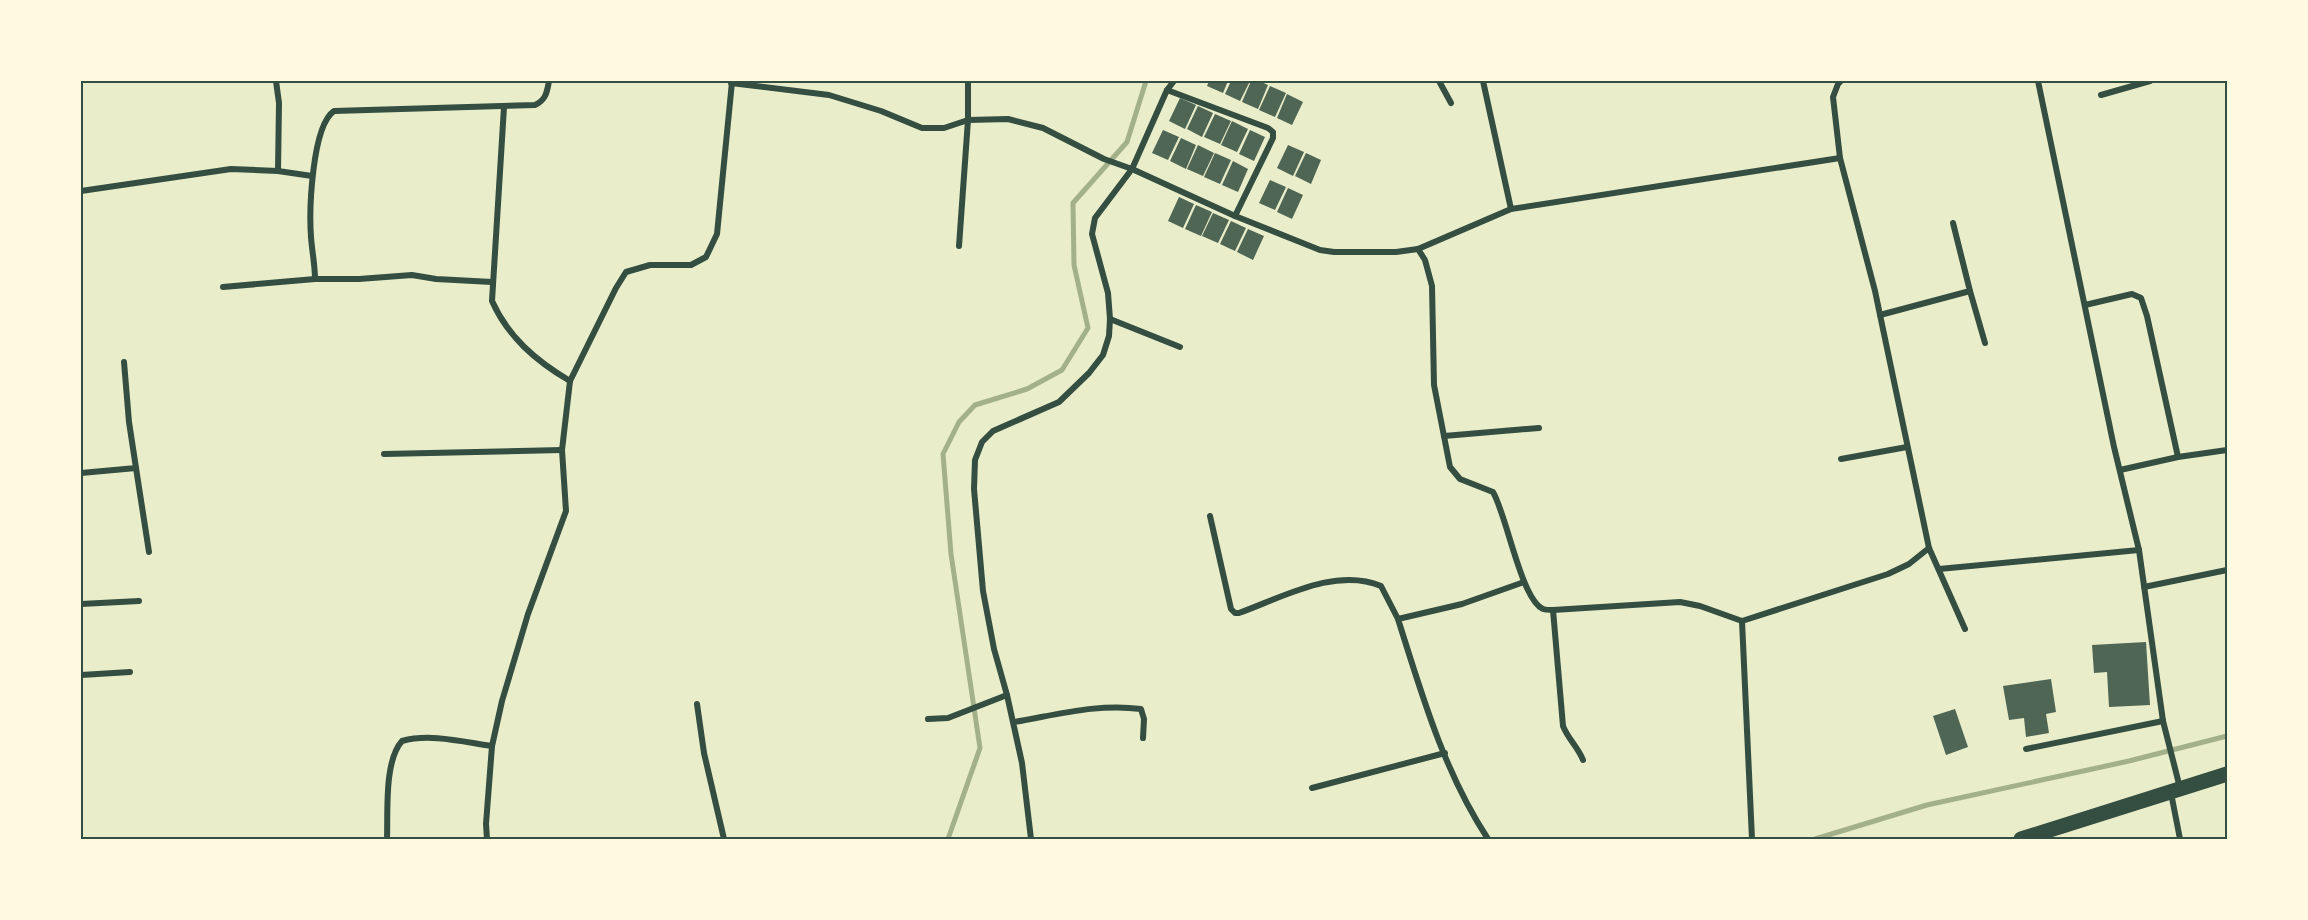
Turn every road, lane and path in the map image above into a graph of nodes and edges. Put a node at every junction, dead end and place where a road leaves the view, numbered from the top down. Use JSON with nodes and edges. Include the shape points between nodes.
{"nodes":[{"id":1,"x":276,"y":81,"type":"edge"},
{"id":2,"x":549,"y":81,"type":"edge"},
{"id":3,"x":968,"y":81,"type":"edge"},
{"id":4,"x":1174,"y":81,"type":"edge"},
{"id":5,"x":1439,"y":81,"type":"edge"},
{"id":6,"x":1483,"y":81,"type":"edge"},
{"id":7,"x":1841,"y":81,"type":"edge"},
{"id":8,"x":2038,"y":81,"type":"edge"},
{"id":9,"x":2150,"y":81,"type":"edge"},
{"id":10,"x":732,"y":82,"type":"edge"},
{"id":11,"x":1167,"y":90,"type":"junction"},
{"id":12,"x":2101,"y":95,"type":"dead end"},
{"id":13,"x":1451,"y":103,"type":"dead end"},
{"id":14,"x":504,"y":107,"type":"junction"},
{"id":15,"x":968,"y":120,"type":"junction"},
{"id":16,"x":1840,"y":158,"type":"junction"},
{"id":17,"x":1132,"y":170,"type":"junction"},
{"id":18,"x":278,"y":171,"type":"junction"},
{"id":19,"x":312,"y":176,"type":"junction"},
{"id":20,"x":81,"y":191,"type":"edge"},
{"id":21,"x":1511,"y":209,"type":"junction"},
{"id":22,"x":1235,"y":216,"type":"junction"},
{"id":23,"x":1953,"y":223,"type":"dead end"},
{"id":24,"x":959,"y":246,"type":"dead end"},
{"id":25,"x":1418,"y":249,"type":"junction"},
{"id":26,"x":315,"y":279,"type":"junction"},
{"id":27,"x":492,"y":282,"type":"junction"},
{"id":28,"x":224,"y":287,"type":"dead end"},
{"id":29,"x":1970,"y":291,"type":"junction"},
{"id":30,"x":2085,"y":305,"type":"junction"},
{"id":31,"x":1880,"y":315,"type":"junction"},
{"id":32,"x":1110,"y":319,"type":"junction"},
{"id":33,"x":1984,"y":343,"type":"dead end"},
{"id":34,"x":1180,"y":347,"type":"dead end"},
{"id":35,"x":124,"y":362,"type":"dead end"},
{"id":36,"x":570,"y":381,"type":"junction"},
{"id":37,"x":1539,"y":428,"type":"dead end"},
{"id":38,"x":1444,"y":436,"type":"junction"},
{"id":39,"x":1907,"y":447,"type":"junction"},
{"id":40,"x":562,"y":450,"type":"junction"},
{"id":41,"x":2227,"y":450,"type":"edge"},
{"id":42,"x":384,"y":454,"type":"dead end"},
{"id":43,"x":2178,"y":457,"type":"junction"},
{"id":44,"x":1841,"y":459,"type":"dead end"},
{"id":45,"x":136,"y":468,"type":"junction"},
{"id":46,"x":2120,"y":470,"type":"junction"},
{"id":47,"x":81,"y":474,"type":"edge"},
{"id":48,"x":1210,"y":516,"type":"dead end"},
{"id":49,"x":1929,"y":548,"type":"junction"},
{"id":50,"x":2139,"y":549,"type":"junction"},
{"id":51,"x":149,"y":552,"type":"dead end"},
{"id":52,"x":1939,"y":569,"type":"junction"},
{"id":53,"x":2227,"y":570,"type":"edge"},
{"id":54,"x":1524,"y":582,"type":"junction"},
{"id":55,"x":2144,"y":587,"type":"junction"},
{"id":56,"x":139,"y":601,"type":"dead end"},
{"id":57,"x":81,"y":604,"type":"edge"},
{"id":58,"x":1553,"y":610,"type":"junction"},
{"id":59,"x":1398,"y":619,"type":"junction"},
{"id":60,"x":1742,"y":621,"type":"junction"},
{"id":61,"x":1965,"y":628,"type":"dead end"},
{"id":62,"x":130,"y":672,"type":"dead end"},
{"id":63,"x":81,"y":675,"type":"edge"},
{"id":64,"x":1007,"y":695,"type":"junction"},
{"id":65,"x":697,"y":704,"type":"dead end"},
{"id":66,"x":928,"y":719,"type":"dead end"},
{"id":67,"x":2163,"y":721,"type":"junction"},
{"id":68,"x":1014,"y":723,"type":"junction"},
{"id":69,"x":1143,"y":738,"type":"dead end"},
{"id":70,"x":492,"y":746,"type":"junction"},
{"id":71,"x":2026,"y":749,"type":"dead end"},
{"id":72,"x":1445,"y":753,"type":"junction"},
{"id":73,"x":1583,"y":760,"type":"dead end"},
{"id":74,"x":2227,"y":774,"type":"edge"},
{"id":75,"x":2176,"y":786,"type":"junction"},
{"id":76,"x":1312,"y":788,"type":"dead end"},
{"id":77,"x":387,"y":839,"type":"edge"},
{"id":78,"x":487,"y":839,"type":"edge"},
{"id":79,"x":724,"y":839,"type":"edge"},
{"id":80,"x":1030,"y":839,"type":"edge"},
{"id":81,"x":1488,"y":839,"type":"edge"},
{"id":82,"x":1752,"y":839,"type":"edge"},
{"id":83,"x":2021,"y":839,"type":"edge"},
{"id":84,"x":2180,"y":839,"type":"edge"}],
"edges":[{"from":1,"to":18,"type":"street"},
{"from":2,"to":14,"type":"street","via":[[542,102]]},
{"from":3,"to":15,"type":"street"},
{"from":4,"to":11,"type":"street"},
{"from":5,"to":13,"type":"street"},
{"from":6,"to":21,"type":"street"},
{"from":7,"to":16,"type":"street","via":[[1833,97]]},
{"from":8,"to":30,"type":"street"},
{"from":9,"to":12,"type":"street"},
{"from":10,"to":15,"type":"street","via":[[847,99],[922,128],[944,128]]},
{"from":10,"to":36,"type":"street","via":[[717,234],[706,257],[691,265],[650,265],[626,272]]},
{"from":11,"to":17,"type":"street"},
{"from":11,"to":22,"type":"street","via":[[1273,132]]},
{"from":14,"to":19,"type":"street","via":[[334,111],[323,124]]},
{"from":14,"to":27,"type":"street"},
{"from":15,"to":17,"type":"street","via":[[1008,119],[1042,128]]},
{"from":15,"to":24,"type":"street"},
{"from":16,"to":21,"type":"street"},
{"from":16,"to":31,"type":"street"},
{"from":17,"to":22,"type":"street"},
{"from":17,"to":32,"type":"street","via":[[1095,218],[1092,234],[1108,293]]},
{"from":18,"to":19,"type":"street"},
{"from":18,"to":20,"type":"street","via":[[212,170]]},
{"from":19,"to":26,"type":"street"},
{"from":21,"to":25,"type":"street"},
{"from":22,"to":25,"type":"street","via":[[1320,250],[1345,253]]},
{"from":23,"to":29,"type":"street"},
{"from":25,"to":38,"type":"street","via":[[1432,286],[1434,385]]},
{"from":26,"to":27,"type":"street","via":[[412,275]]},
{"from":26,"to":28,"type":"street"},
{"from":27,"to":36,"type":"street","via":[[492,301],[502,322],[544,366]]},
{"from":29,"to":31,"type":"street"},
{"from":29,"to":33,"type":"street"},
{"from":30,"to":43,"type":"street","via":[[2132,294],[2141,298]]},
{"from":30,"to":46,"type":"street"},
{"from":31,"to":39,"type":"street"},
{"from":32,"to":34,"type":"street"},
{"from":32,"to":64,"type":"street","via":[[1103,355],[1089,373],[1059,402],[993,431],[982,442],[975,460],[983,591]]},
{"from":35,"to":45,"type":"street"},
{"from":36,"to":40,"type":"street"},
{"from":37,"to":38,"type":"street"},
{"from":38,"to":54,"type":"street","via":[[1450,467],[1460,479],[1493,492],[1497,499]]},
{"from":39,"to":44,"type":"street"},
{"from":39,"to":49,"type":"street"},
{"from":40,"to":42,"type":"street"},
{"from":40,"to":70,"type":"street","via":[[566,511],[525,625]]},
{"from":41,"to":43,"type":"street"},
{"from":43,"to":46,"type":"street"},
{"from":45,"to":47,"type":"street"},
{"from":45,"to":51,"type":"street"},
{"from":46,"to":50,"type":"street"},
{"from":48,"to":59,"type":"street","via":[[1235,613],[1330,580],[1356,579],[1382,586]]},
{"from":49,"to":52,"type":"street"},
{"from":49,"to":60,"type":"street","via":[[1888,574]]},
{"from":50,"to":52,"type":"street"},
{"from":50,"to":55,"type":"street"},
{"from":52,"to":61,"type":"street"},
{"from":53,"to":55,"type":"street"},
{"from":54,"to":58,"type":"street","via":[[1542,609]]},
{"from":54,"to":59,"type":"street","via":[[1462,604]]},
{"from":55,"to":67,"type":"street"},
{"from":56,"to":57,"type":"street"},
{"from":58,"to":60,"type":"street","via":[[1680,602]]},
{"from":58,"to":73,"type":"street","via":[[1563,726]]},
{"from":59,"to":72,"type":"street","via":[[1424,705]]},
{"from":60,"to":82,"type":"street"},
{"from":62,"to":63,"type":"street"},
{"from":64,"to":66,"type":"street","via":[[948,718]]},
{"from":64,"to":68,"type":"street"},
{"from":65,"to":79,"type":"street"},
{"from":67,"to":71,"type":"street"},
{"from":67,"to":75,"type":"street"},
{"from":68,"to":69,"type":"street","via":[[1120,706],[1144,713]]},
{"from":68,"to":80,"type":"street"},
{"from":70,"to":77,"type":"street","via":[[426,738],[402,741],[393,756]]},
{"from":70,"to":78,"type":"street"},
{"from":72,"to":76,"type":"street"},
{"from":72,"to":81,"type":"street","via":[[1471,814]]},
{"from":74,"to":75,"type":"main road"},
{"from":75,"to":83,"type":"main road"},
{"from":75,"to":84,"type":"street"}]}
